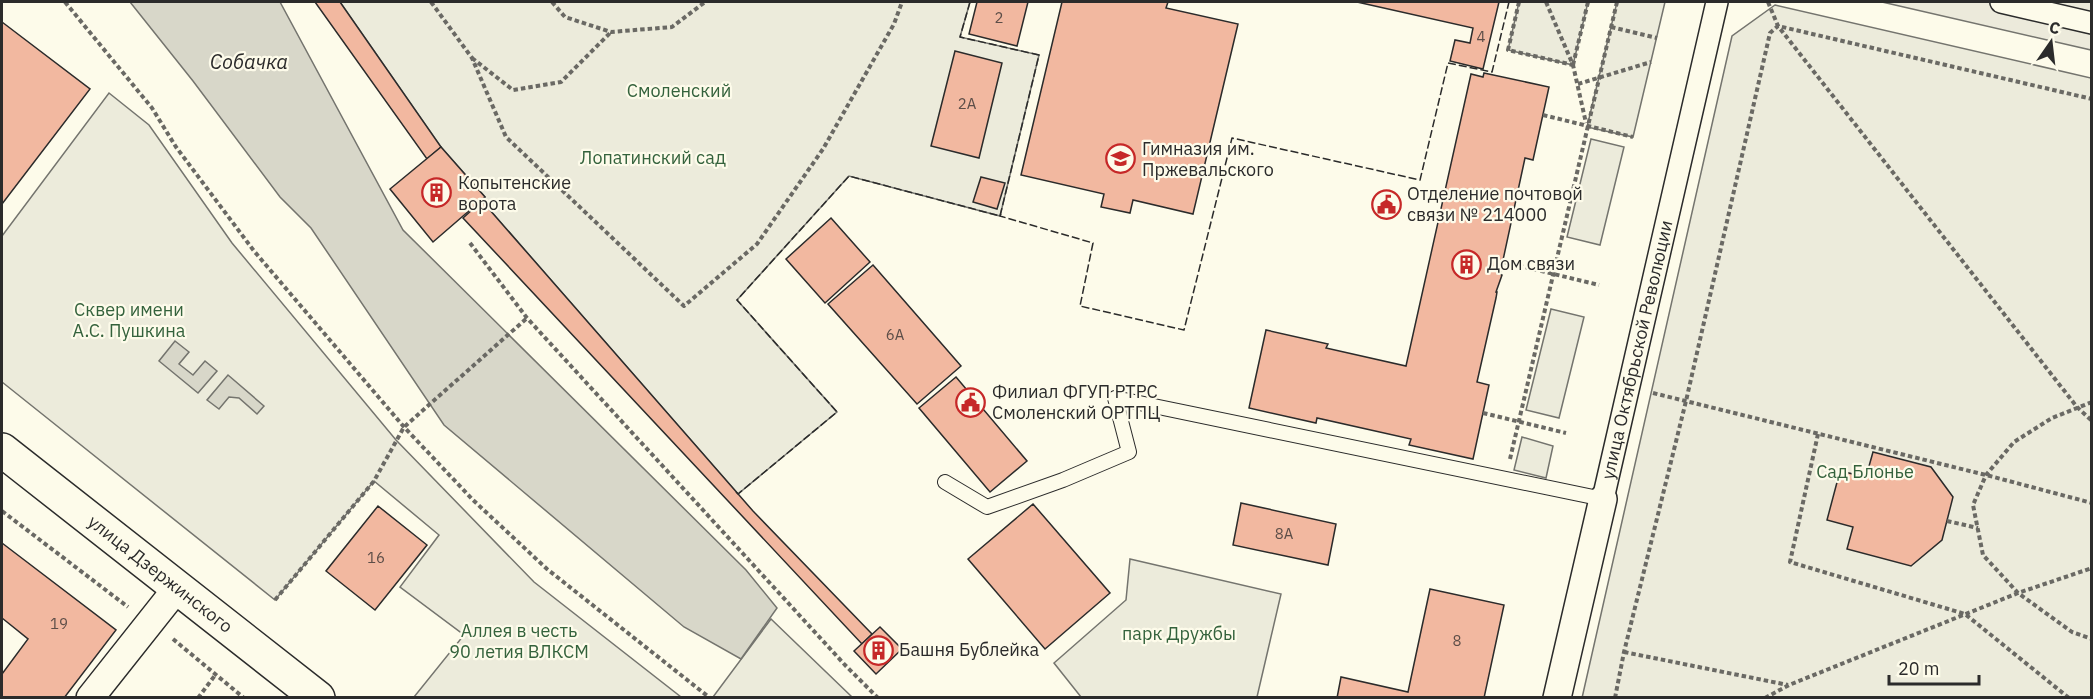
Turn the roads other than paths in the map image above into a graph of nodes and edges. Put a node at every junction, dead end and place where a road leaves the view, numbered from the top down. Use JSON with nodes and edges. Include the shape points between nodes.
{"nodes":[{"id":1,"x":1717,"y":2,"type":"edge"},
{"id":2,"x":2001,"y":2,"type":"edge"},
{"id":3,"x":2091,"y":23,"type":"edge"},
{"id":4,"x":2,"y":450,"type":"edge"},
{"id":5,"x":945,"y":482,"type":"dead end"},
{"id":6,"x":1604,"y":499,"type":"junction"},
{"id":7,"x":178,"y":587,"type":"junction"},
{"id":8,"x":90,"y":698,"type":"edge"},
{"id":9,"x":318,"y":698,"type":"edge"},
{"id":10,"x":1557,"y":698,"type":"edge"}],
"edges":[{"from":1,"to":6,"type":"street","name":"улица Октябрьской Революции"},
{"from":2,"to":3,"type":"street"},
{"from":4,"to":7,"type":"main road","name":"улица Дзержинского"},
{"from":5,"to":6,"type":"lane","via":[[987,507],[1129,452],[1114,398]]},
{"from":6,"to":10,"type":"street","name":"улица Октябрьской Революции"},
{"from":7,"to":8,"type":"street"},
{"from":7,"to":9,"type":"main road","name":"улица Дзержинского"}]}
